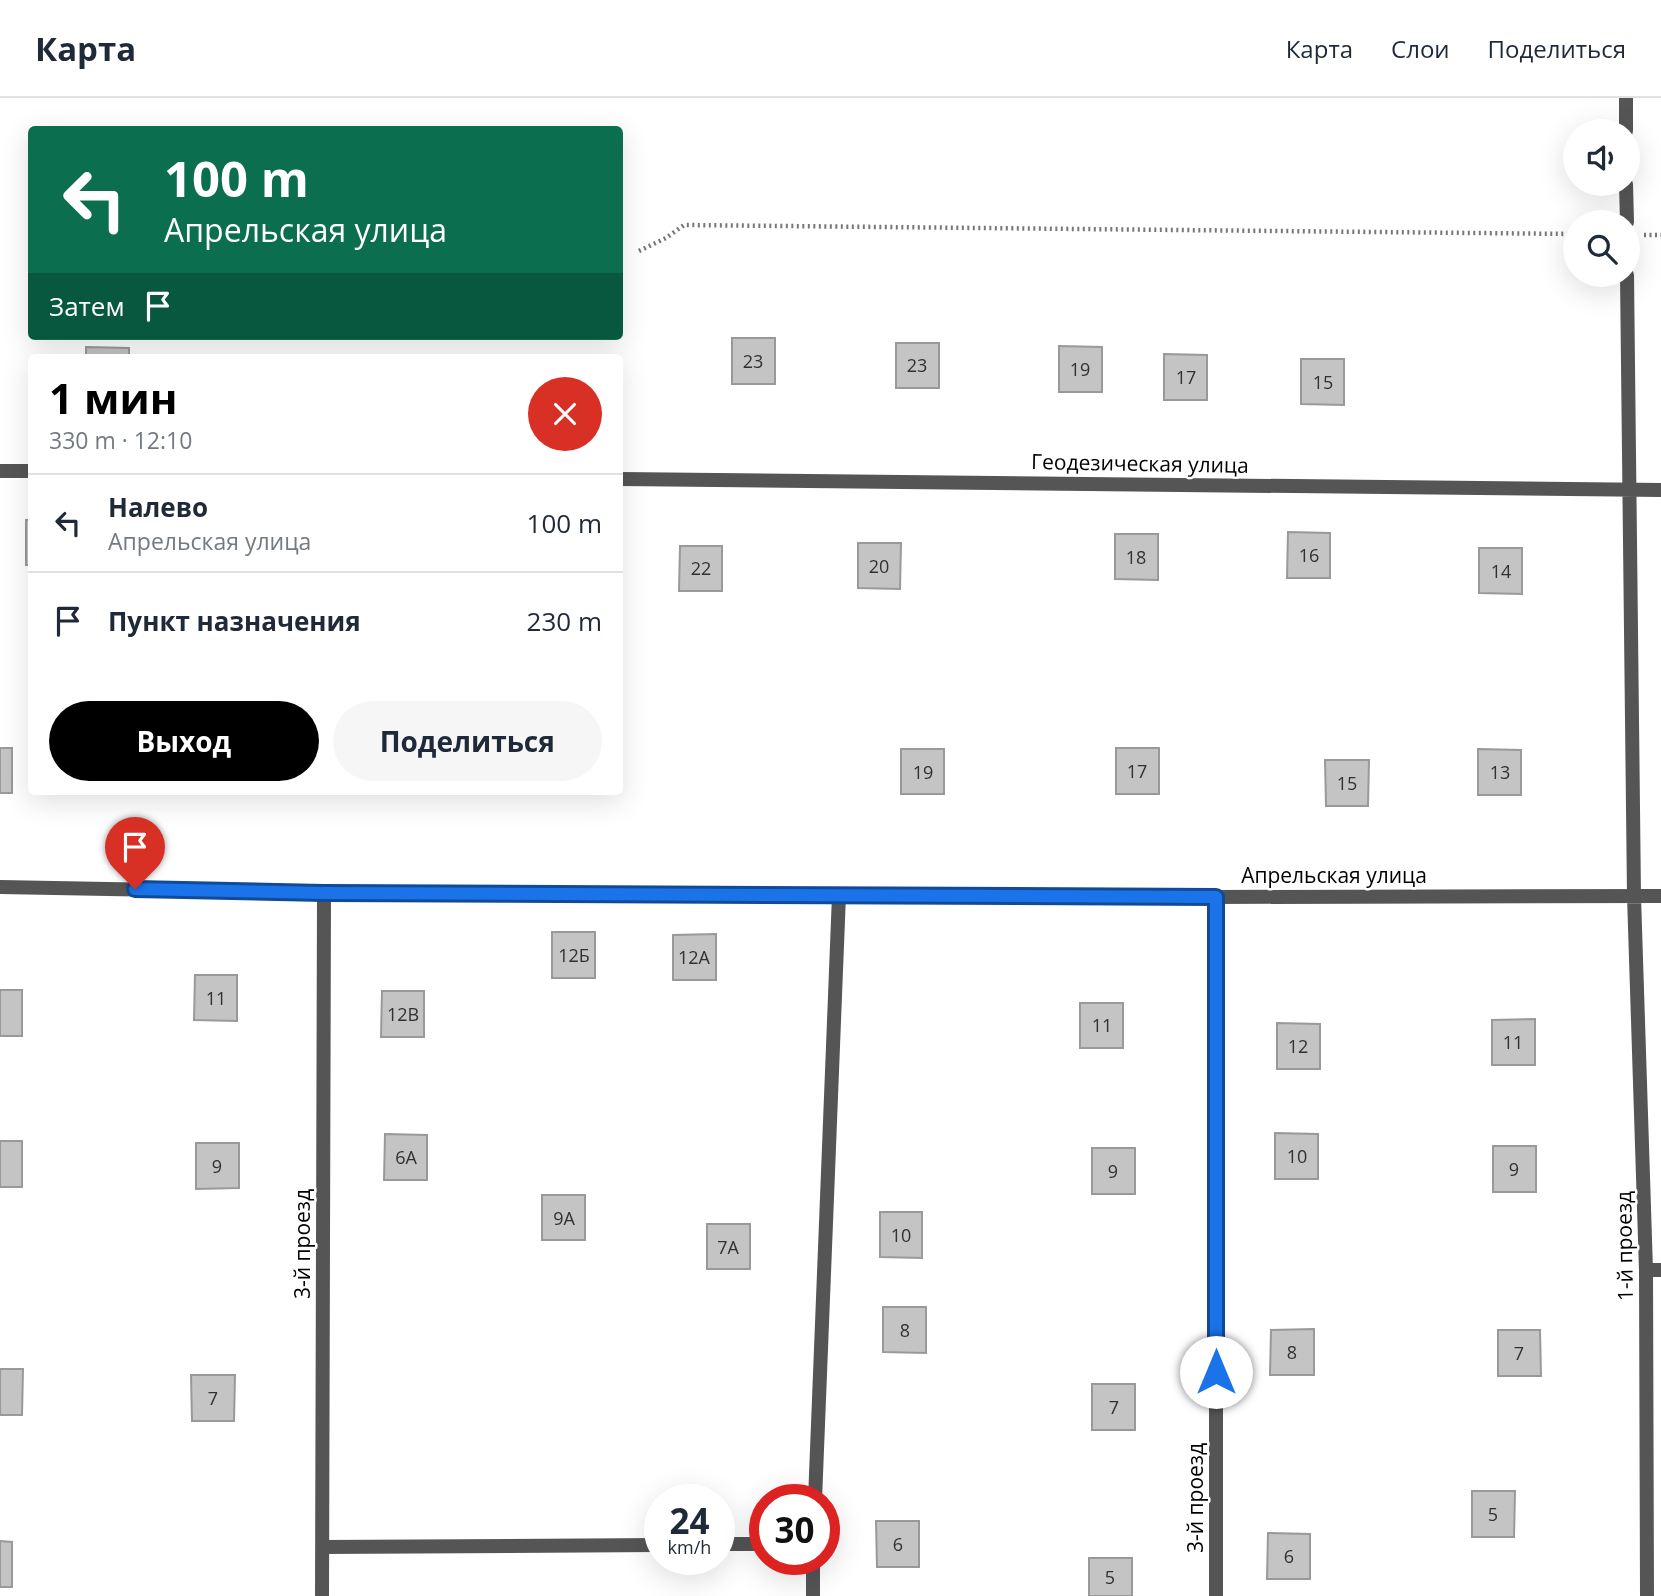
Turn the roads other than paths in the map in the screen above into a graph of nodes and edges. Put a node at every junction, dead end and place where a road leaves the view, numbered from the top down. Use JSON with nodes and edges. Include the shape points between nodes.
{"nodes":[{"id":1,"x":1626,"y":98,"type":"edge"},
{"id":2,"x":1626,"y":119,"type":"edge"},
{"id":3,"x":1627,"y":287,"type":"edge"},
{"id":4,"x":0,"y":471,"type":"edge"},
{"id":5,"x":28,"y":471,"type":"edge"},
{"id":6,"x":623,"y":478,"type":"edge"},
{"id":7,"x":1628,"y":490,"type":"junction"},
{"id":8,"x":1661,"y":490,"type":"edge"},
{"id":9,"x":0,"y":887,"type":"edge"},
{"id":10,"x":324,"y":893,"type":"junction"},
{"id":11,"x":839,"y":895,"type":"junction"},
{"id":12,"x":1634,"y":896,"type":"junction"},
{"id":13,"x":1661,"y":896,"type":"edge"},
{"id":14,"x":1216,"y":897,"type":"junction"},
{"id":15,"x":1653,"y":1270,"type":"edge"},
{"id":16,"x":816,"y":1484,"type":"edge"},
{"id":17,"x":644,"y":1545,"type":"edge"},
{"id":18,"x":321,"y":1547,"type":"junction"},
{"id":19,"x":813,"y":1575,"type":"edge"},
{"id":20,"x":322,"y":1596,"type":"edge"},
{"id":21,"x":813,"y":1596,"type":"edge"},
{"id":22,"x":1216,"y":1596,"type":"edge"},
{"id":23,"x":1647,"y":1596,"type":"edge"}],
"edges":[{"from":1,"to":2,"type":"street"},
{"from":3,"to":7,"type":"street","name":"1-й проезд"},
{"from":4,"to":5,"type":"street"},
{"from":6,"to":7,"type":"street","name":"Геодезическая улица"},
{"from":7,"to":8,"type":"street","name":"Геодезическая улица"},
{"from":7,"to":12,"type":"street","name":"1-й проезд"},
{"from":9,"to":10,"type":"street","name":"Апрельская улица"},
{"from":10,"to":11,"type":"street","name":"Апрельская улица"},
{"from":10,"to":18,"type":"street","name":"3-й проезд"},
{"from":11,"to":14,"type":"street","name":"Апрельская улица"},
{"from":11,"to":16,"type":"street"},
{"from":12,"to":13,"type":"street","name":"Апрельская улица"},
{"from":12,"to":14,"type":"street","name":"Апрельская улица"},
{"from":12,"to":15,"type":"street","name":"1-й проезд"},
{"from":14,"to":22,"type":"street","name":"3-й проезд"},
{"from":15,"to":23,"type":"street","name":"1-й проезд"},
{"from":17,"to":18,"type":"street"},
{"from":18,"to":20,"type":"street","name":"3-й проезд"},
{"from":19,"to":21,"type":"street"}]}
